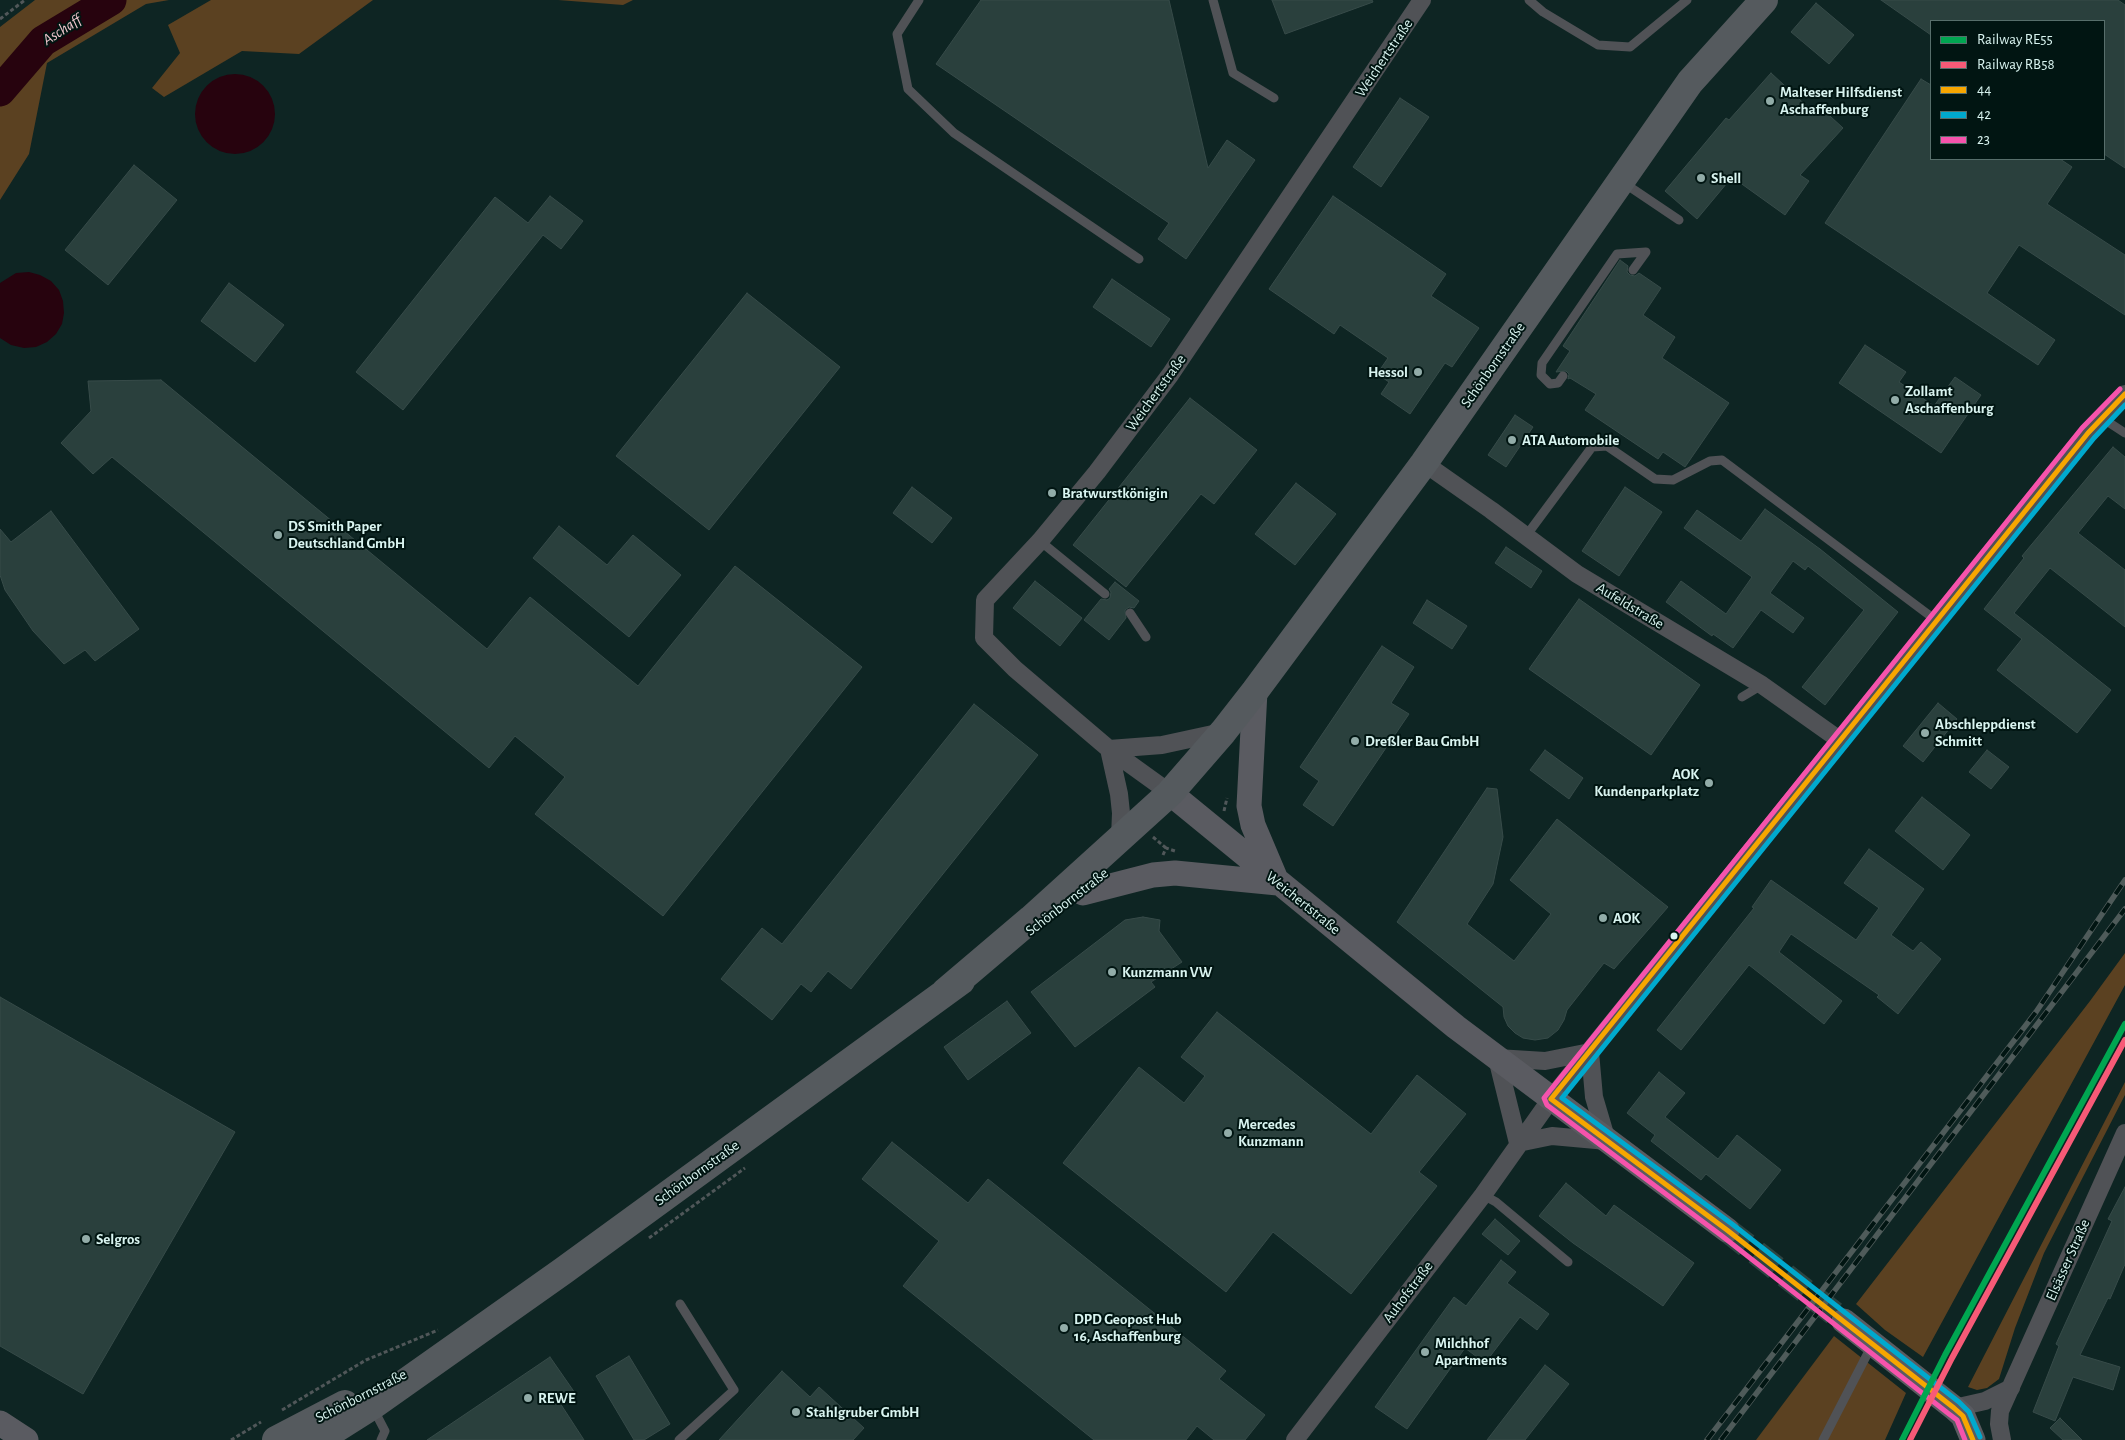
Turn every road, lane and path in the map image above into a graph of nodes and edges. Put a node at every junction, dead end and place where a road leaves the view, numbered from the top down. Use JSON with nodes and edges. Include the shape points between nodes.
{"nodes":[{"id":1,"x":25,"y":0,"type":"edge"},
{"id":2,"x":919,"y":0,"type":"edge"},
{"id":3,"x":1213,"y":0,"type":"edge"},
{"id":4,"x":1422,"y":0,"type":"edge"},
{"id":5,"x":1529,"y":0,"type":"edge"},
{"id":6,"x":1687,"y":0,"type":"edge"},
{"id":7,"x":1764,"y":0,"type":"edge"},
{"id":8,"x":0,"y":19,"type":"edge"},
{"id":9,"x":1274,"y":98,"type":"dead end"},
{"id":10,"x":1621,"y":182,"type":"junction"},
{"id":11,"x":1679,"y":220,"type":"dead end"},
{"id":12,"x":1139,"y":259,"type":"dead end"},
{"id":13,"x":1634,"y":270,"type":"dead end"},
{"id":14,"x":1563,"y":376,"type":"dead end"},
{"id":15,"x":2125,"y":394,"type":"edge"},
{"id":16,"x":2102,"y":418,"type":"junction"},
{"id":17,"x":2125,"y":433,"type":"edge"},
{"id":18,"x":1424,"y":463,"type":"junction"},
{"id":19,"x":1526,"y":536,"type":"junction"},
{"id":20,"x":1040,"y":542,"type":"junction"},
{"id":21,"x":1105,"y":594,"type":"dead end"},
{"id":22,"x":1130,"y":613,"type":"dead end"},
{"id":23,"x":1937,"y":621,"type":"junction"},
{"id":24,"x":1146,"y":637,"type":"dead end"},
{"id":25,"x":1762,"y":685,"type":"junction"},
{"id":26,"x":1255,"y":691,"type":"junction"},
{"id":27,"x":1742,"y":697,"type":"dead end"},
{"id":28,"x":1223,"y":732,"type":"junction"},
{"id":29,"x":1841,"y":741,"type":"junction"},
{"id":30,"x":1109,"y":749,"type":"junction"},
{"id":31,"x":1170,"y":793,"type":"junction"},
{"id":32,"x":1120,"y":837,"type":"junction"},
{"id":33,"x":1278,"y":884,"type":"junction"},
{"id":34,"x":1083,"y":893,"type":"junction"},
{"id":35,"x":945,"y":992,"type":"junction"},
{"id":36,"x":1590,"y":1052,"type":"junction"},
{"id":37,"x":1497,"y":1058,"type":"junction"},
{"id":38,"x":1551,"y":1099,"type":"junction"},
{"id":39,"x":2125,"y":1133,"type":"edge"},
{"id":40,"x":1607,"y":1141,"type":"junction"},
{"id":41,"x":1518,"y":1144,"type":"junction"},
{"id":42,"x":706,"y":1182,"type":"junction"},
{"id":43,"x":1482,"y":1195,"type":"junction"},
{"id":44,"x":669,"y":1225,"type":"dead end"},
{"id":45,"x":1727,"y":1230,"type":"tunnel mouth"},
{"id":46,"x":1568,"y":1262,"type":"dead end"},
{"id":47,"x":680,"y":1304,"type":"dead end"},
{"id":48,"x":1844,"y":1321,"type":"tunnel mouth"},
{"id":49,"x":445,"y":1340,"type":"junction"},
{"id":50,"x":1873,"y":1343,"type":"junction"},
{"id":51,"x":2011,"y":1388,"type":"junction"},
{"id":52,"x":372,"y":1406,"type":"junction"},
{"id":53,"x":1954,"y":1408,"type":"junction"},
{"id":54,"x":281,"y":1410,"type":"dead end"},
{"id":55,"x":0,"y":1423,"type":"edge"},
{"id":56,"x":270,"y":1430,"type":"edge"},
{"id":57,"x":26,"y":1440,"type":"edge"},
{"id":58,"x":231,"y":1440,"type":"edge"},
{"id":59,"x":318,"y":1440,"type":"edge"},
{"id":60,"x":381,"y":1440,"type":"edge"},
{"id":61,"x":679,"y":1440,"type":"edge"},
{"id":62,"x":1295,"y":1440,"type":"edge"},
{"id":63,"x":1823,"y":1440,"type":"edge"},
{"id":64,"x":1973,"y":1440,"type":"edge"},
{"id":65,"x":2002,"y":1440,"type":"edge"}],
"edges":[{"from":1,"to":8,"type":"path"},
{"from":2,"to":12,"type":"lane","via":[[897,34],[908,89],[954,132]]},
{"from":3,"to":9,"type":"lane","via":[[1233,73]]},
{"from":4,"to":20,"type":"street","name":"Weichertstraße","via":[[1170,375]]},
{"from":5,"to":6,"type":"lane","via":[[1598,45],[1630,48]]},
{"from":7,"to":10,"type":"main road","name":"Schönbornstraße","via":[[1690,82]]},
{"from":10,"to":11,"type":"lane"},
{"from":10,"to":18,"type":"main road","name":"Schönbornstraße"},
{"from":13,"to":14,"type":"lane","via":[[1646,252],[1617,254],[1542,363],[1541,375],[1550,384],[1558,383]]},
{"from":15,"to":16,"type":"street","name":"Auhofstraße"},
{"from":16,"to":17,"type":"lane"},
{"from":16,"to":23,"type":"street","name":"Auhofstraße"},
{"from":18,"to":19,"type":"street","name":"Aufeldstraße"},
{"from":18,"to":26,"type":"main road","name":"Schönbornstraße"},
{"from":19,"to":23,"type":"lane","via":[[1592,447],[1607,446],[1656,479],[1673,480],[1710,461],[1722,460]]},
{"from":19,"to":25,"type":"street","name":"Aufeldstraße","via":[[1577,574]]},
{"from":20,"to":21,"type":"lane"},
{"from":20,"to":30,"type":"street","name":"Weichertstraße","via":[[985,600],[984,638],[1015,669]]},
{"from":22,"to":24,"type":"lane"},
{"from":23,"to":29,"type":"street","name":"Auhofstraße"},
{"from":25,"to":27,"type":"lane"},
{"from":25,"to":29,"type":"street","name":"Aufeldstraße"},
{"from":26,"to":28,"type":"main road","name":"Schönbornstraße"},
{"from":26,"to":33,"type":"main road","via":[[1248,806],[1260,845]]},
{"from":28,"to":30,"type":"street","via":[[1162,745]]},
{"from":28,"to":31,"type":"main road","name":"Schönbornstraße"},
{"from":29,"to":36,"type":"street","name":"Auhofstraße"},
{"from":30,"to":31,"type":"street","name":"Weichertstraße"},
{"from":30,"to":32,"type":"street","via":[[1119,794]]},
{"from":31,"to":32,"type":"main road","name":"Schönbornstraße"},
{"from":31,"to":33,"type":"main road","name":"Weichertstraße"},
{"from":31,"to":34,"type":"main road","name":"Schönbornstraße","via":[[1148,832]]},
{"from":32,"to":35,"type":"main road","name":"Schönbornstraße"},
{"from":33,"to":34,"type":"main road","via":[[1175,873],[1153,875]]},
{"from":33,"to":37,"type":"main road","name":"Weichertstraße"},
{"from":34,"to":35,"type":"main road","name":"Schönbornstraße"},
{"from":35,"to":42,"type":"main road","name":"Schönbornstraße"},
{"from":36,"to":37,"type":"street","via":[[1545,1061]]},
{"from":36,"to":38,"type":"street","name":"Auhofstraße"},
{"from":36,"to":40,"type":"street","via":[[1594,1096]]},
{"from":37,"to":38,"type":"main road","name":"Weichertstraße"},
{"from":37,"to":41,"type":"street"},
{"from":38,"to":40,"type":"main road","name":"Weichertstraße"},
{"from":38,"to":41,"type":"street","name":"Auhofstraße"},
{"from":39,"to":51,"type":"street","name":"Elsässer Straße"},
{"from":40,"to":41,"type":"street","via":[[1552,1136]]},
{"from":40,"to":45,"type":"main road","name":"Weichertstraße"},
{"from":41,"to":43,"type":"street","name":"Auhofstraße"},
{"from":42,"to":44,"type":"path"},
{"from":42,"to":49,"type":"main road","name":"Schönbornstraße","via":[[647,1209],[564,1271]]},
{"from":43,"to":46,"type":"lane","via":[[1496,1202]]},
{"from":43,"to":62,"type":"street","name":"Auhofstraße"},
{"from":47,"to":61,"type":"lane","via":[[734,1390]]},
{"from":48,"to":50,"type":"main road"},
{"from":49,"to":52,"type":"main road","name":"Schönbornstraße"},
{"from":49,"to":54,"type":"path","via":[[366,1360]]},
{"from":49,"to":56,"type":"main road","name":"Schönbornstraße","via":[[376,1387]]},
{"from":50,"to":53,"type":"main road"},
{"from":50,"to":63,"type":"lane"},
{"from":51,"to":53,"type":"street","via":[[1985,1401]]},
{"from":51,"to":65,"type":"street","name":"Elsässer Straße","via":[[2000,1411]]},
{"from":52,"to":59,"type":"main road","name":"Schönbornstraße"},
{"from":52,"to":60,"type":"lane","via":[[385,1431]]},
{"from":53,"to":64,"type":"main road","via":[[1963,1416]]},
{"from":55,"to":57,"type":"main road"},
{"from":56,"to":58,"type":"path"}]}
